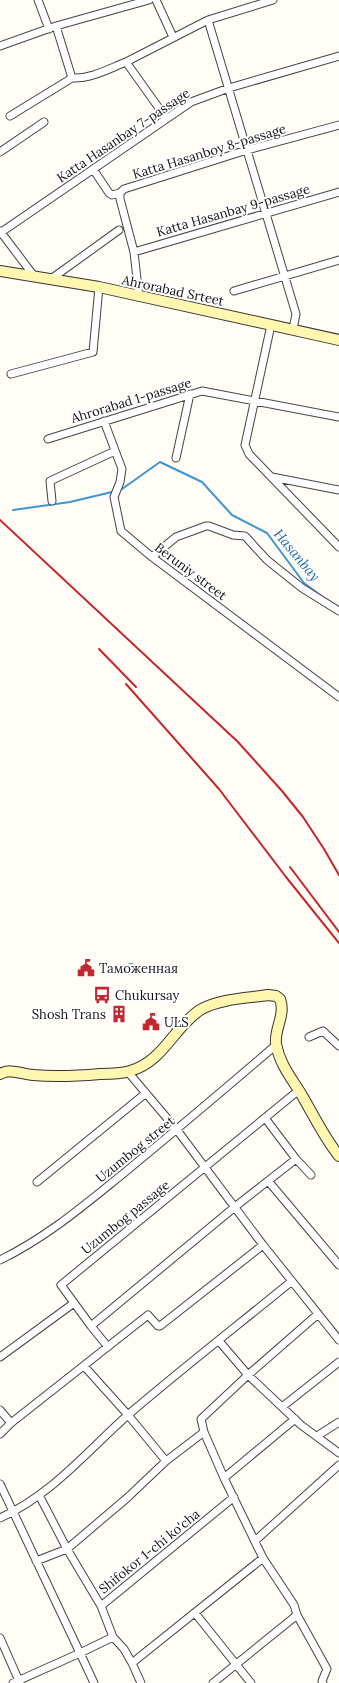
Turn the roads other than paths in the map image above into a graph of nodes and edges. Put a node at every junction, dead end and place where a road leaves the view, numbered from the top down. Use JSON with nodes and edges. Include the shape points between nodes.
{"nodes":[{"id":1,"x":38,"y":0,"type":"edge"},
{"id":2,"x":149,"y":0,"type":"edge"},
{"id":3,"x":156,"y":0,"type":"edge"},
{"id":4,"x":272,"y":0,"type":"edge"},
{"id":5,"x":208,"y":20,"type":"junction"},
{"id":6,"x":56,"y":26,"type":"junction"},
{"id":7,"x":49,"y":29,"type":"junction"},
{"id":8,"x":173,"y":37,"type":"junction"},
{"id":9,"x":0,"y":46,"type":"edge"},
{"id":10,"x":339,"y":56,"type":"edge"},
{"id":11,"x":126,"y":62,"type":"junction"},
{"id":12,"x":72,"y":78,"type":"junction"},
{"id":13,"x":229,"y":88,"type":"junction"},
{"id":14,"x":10,"y":116,"type":"dead end"},
{"id":15,"x":166,"y":118,"type":"junction"},
{"id":16,"x":44,"y":122,"type":"dead end"},
{"id":17,"x":339,"y":125,"type":"edge"},
{"id":18,"x":247,"y":150,"type":"junction"},
{"id":19,"x":0,"y":152,"type":"edge"},
{"id":20,"x":93,"y":169,"type":"junction"},
{"id":21,"x":339,"y":192,"type":"edge"},
{"id":22,"x":120,"y":193,"type":"junction"},
{"id":23,"x":265,"y":213,"type":"junction"},
{"id":24,"x":119,"y":230,"type":"dead end"},
{"id":25,"x":0,"y":232,"type":"edge"},
{"id":26,"x":134,"y":252,"type":"junction"},
{"id":27,"x":339,"y":260,"type":"edge"},
{"id":28,"x":0,"y":270,"type":"edge"},
{"id":29,"x":283,"y":275,"type":"junction"},
{"id":30,"x":34,"y":276,"type":"junction"},
{"id":31,"x":51,"y":279,"type":"junction"},
{"id":32,"x":99,"y":287,"type":"junction"},
{"id":33,"x":234,"y":291,"type":"dead end"},
{"id":34,"x":139,"y":297,"type":"junction"},
{"id":35,"x":271,"y":325,"type":"junction"},
{"id":36,"x":293,"y":329,"type":"junction"},
{"id":37,"x":339,"y":340,"type":"edge"},
{"id":38,"x":11,"y":374,"type":"dead end"},
{"id":39,"x":190,"y":394,"type":"junction"},
{"id":40,"x":256,"y":400,"type":"junction"},
{"id":41,"x":339,"y":417,"type":"edge"},
{"id":42,"x":104,"y":421,"type":"junction"},
{"id":43,"x":48,"y":439,"type":"dead end"},
{"id":44,"x":115,"y":451,"type":"junction"},
{"id":45,"x":176,"y":458,"type":"dead end"},
{"id":46,"x":272,"y":477,"type":"junction"},
{"id":47,"x":339,"y":490,"type":"edge"},
{"id":48,"x":52,"y":500,"type":"dead end"},
{"id":49,"x":339,"y":547,"type":"edge"},
{"id":50,"x":152,"y":557,"type":"junction"},
{"id":51,"x":339,"y":611,"type":"edge"},
{"id":52,"x":339,"y":697,"type":"edge"},
{"id":53,"x":309,"y":1037,"type":"dead end"},
{"id":54,"x":276,"y":1044,"type":"junction"},
{"id":55,"x":339,"y":1046,"type":"edge"},
{"id":56,"x":128,"y":1072,"type":"junction"},
{"id":57,"x":0,"y":1074,"type":"edge"},
{"id":58,"x":299,"y":1090,"type":"junction"},
{"id":59,"x":146,"y":1093,"type":"junction"},
{"id":60,"x":265,"y":1118,"type":"junction"},
{"id":61,"x":177,"y":1130,"type":"junction"},
{"id":62,"x":339,"y":1156,"type":"edge"},
{"id":63,"x":296,"y":1159,"type":"junction"},
{"id":64,"x":206,"y":1167,"type":"junction"},
{"id":65,"x":311,"y":1175,"type":"dead end"},
{"id":66,"x":37,"y":1182,"type":"dead end"},
{"id":67,"x":268,"y":1182,"type":"junction"},
{"id":68,"x":236,"y":1206,"type":"junction"},
{"id":69,"x":263,"y":1245,"type":"junction"},
{"id":70,"x":0,"y":1260,"type":"edge"},
{"id":71,"x":339,"y":1266,"type":"edge"},
{"id":72,"x":292,"y":1281,"type":"junction"},
{"id":73,"x":74,"y":1303,"type":"junction"},
{"id":74,"x":318,"y":1314,"type":"junction"},
{"id":75,"x":90,"y":1326,"type":"junction"},
{"id":76,"x":339,"y":1340,"type":"edge"},
{"id":77,"x":219,"y":1341,"type":"junction"},
{"id":78,"x":108,"y":1347,"type":"junction"},
{"id":79,"x":0,"y":1357,"type":"edge"},
{"id":80,"x":339,"y":1362,"type":"edge"},
{"id":81,"x":84,"y":1366,"type":"junction"},
{"id":82,"x":248,"y":1375,"type":"junction"},
{"id":83,"x":282,"y":1407,"type":"junction"},
{"id":84,"x":0,"y":1410,"type":"edge"},
{"id":85,"x":128,"y":1415,"type":"junction"},
{"id":86,"x":295,"y":1419,"type":"junction"},
{"id":87,"x":339,"y":1422,"type":"edge"},
{"id":88,"x":11,"y":1423,"type":"junction"},
{"id":89,"x":204,"y":1432,"type":"junction"},
{"id":90,"x":0,"y":1434,"type":"edge"},
{"id":91,"x":317,"y":1436,"type":"junction"},
{"id":92,"x":339,"y":1452,"type":"edge"},
{"id":93,"x":166,"y":1461,"type":"junction"},
{"id":94,"x":339,"y":1465,"type":"edge"},
{"id":95,"x":224,"y":1478,"type":"junction"},
{"id":96,"x":0,"y":1484,"type":"edge"},
{"id":97,"x":39,"y":1495,"type":"junction"},
{"id":98,"x":234,"y":1497,"type":"junction"},
{"id":99,"x":14,"y":1512,"type":"junction"},
{"id":100,"x":0,"y":1518,"type":"edge"},
{"id":101,"x":256,"y":1540,"type":"junction"},
{"id":102,"x":67,"y":1549,"type":"junction"},
{"id":103,"x":263,"y":1558,"type":"junction"},
{"id":104,"x":36,"y":1561,"type":"junction"},
{"id":105,"x":100,"y":1606,"type":"junction"},
{"id":106,"x":195,"y":1613,"type":"junction"},
{"id":107,"x":298,"y":1615,"type":"junction"},
{"id":108,"x":112,"y":1634,"type":"junction"},
{"id":109,"x":0,"y":1638,"type":"edge"},
{"id":110,"x":80,"y":1653,"type":"junction"},
{"id":111,"x":132,"y":1663,"type":"junction"},
{"id":112,"x":236,"y":1665,"type":"junction"},
{"id":113,"x":17,"y":1682,"type":"edge"},
{"id":114,"x":321,"y":1682,"type":"edge"},
{"id":115,"x":94,"y":1683,"type":"edge"},
{"id":116,"x":141,"y":1683,"type":"edge"},
{"id":117,"x":213,"y":1683,"type":"edge"},
{"id":118,"x":251,"y":1683,"type":"edge"}],
"edges":[{"from":1,"to":7,"type":"street"},
{"from":2,"to":6,"type":"street"},
{"from":3,"to":8,"type":"street"},
{"from":4,"to":5,"type":"street"},
{"from":5,"to":8,"type":"street"},
{"from":5,"to":13,"type":"street"},
{"from":6,"to":7,"type":"street"},
{"from":6,"to":12,"type":"street"},
{"from":7,"to":9,"type":"street"},
{"from":8,"to":11,"type":"street"},
{"from":10,"to":13,"type":"street","name":"Katta Hasanbay 7-passage"},
{"from":11,"to":12,"type":"street","via":[[97,74]]},
{"from":11,"to":15,"type":"street"},
{"from":12,"to":14,"type":"street"},
{"from":13,"to":15,"type":"street","name":"Katta Hasanbay 7-passage","via":[[191,102]]},
{"from":13,"to":18,"type":"street"},
{"from":15,"to":20,"type":"street","name":"Katta Hasanbay 7-passage"},
{"from":16,"to":19,"type":"street"},
{"from":17,"to":18,"type":"street","name":"Katta Hasanboy 8-passage"},
{"from":18,"to":22,"type":"street","name":"Katta Hasanboy 8-passage","via":[[124,189]]},
{"from":18,"to":23,"type":"street"},
{"from":20,"to":22,"type":"street","via":[[109,193]]},
{"from":20,"to":25,"type":"street","name":"Katta Hasanbay 7-passage"},
{"from":21,"to":23,"type":"street","name":"Katta Hasanbay 9-passage"},
{"from":22,"to":26,"type":"street","name":"Katta Hasanboy 8-passage"},
{"from":23,"to":26,"type":"street","name":"Katta Hasanbay 9-passage"},
{"from":23,"to":29,"type":"street"},
{"from":24,"to":31,"type":"street"},
{"from":25,"to":30,"type":"street"},
{"from":26,"to":34,"type":"street","name":"Katta Hasanboy 8-passage"},
{"from":27,"to":29,"type":"street"},
{"from":28,"to":30,"type":"street","name":"Ahrorabad Srteet"},
{"from":29,"to":33,"type":"street"},
{"from":29,"to":36,"type":"street","via":[[296,314]]},
{"from":30,"to":31,"type":"street","name":"Ahrorabad Srteet"},
{"from":31,"to":32,"type":"street","name":"Ahrorabad Srteet"},
{"from":32,"to":34,"type":"street","name":"Ahrorabad Srteet"},
{"from":32,"to":38,"type":"street","via":[[93,352]]},
{"from":34,"to":35,"type":"street","name":"Ahrorabad Srteet"},
{"from":35,"to":36,"type":"street","name":"Ahrorabad Srteet"},
{"from":35,"to":40,"type":"street"},
{"from":36,"to":37,"type":"street","name":"Ahrorabad Srteet"},
{"from":39,"to":40,"type":"street","name":"Ahrorabad 1-passage","via":[[207,391]]},
{"from":39,"to":42,"type":"street","name":"Ahrorabad 1-passage"},
{"from":39,"to":45,"type":"street"},
{"from":40,"to":41,"type":"street","name":"Ahrorabad 1-passage"},
{"from":40,"to":46,"type":"street","via":[[245,445],[249,454]]},
{"from":42,"to":43,"type":"street","name":"Ahrorabad 1-passage"},
{"from":42,"to":44,"type":"street","name":"Beruniy street"},
{"from":44,"to":48,"type":"street","via":[[50,481]]},
{"from":44,"to":50,"type":"street","name":"Beruniy street","via":[[122,469],[114,496],[121,531]]},
{"from":46,"to":47,"type":"street"},
{"from":46,"to":49,"type":"street"},
{"from":50,"to":51,"type":"street","via":[[176,537],[206,526],[233,535],[245,536],[267,560],[302,588]]},
{"from":50,"to":52,"type":"street","name":"Beruniy street"},
{"from":53,"to":55,"type":"street","via":[[323,1031]]},
{"from":54,"to":56,"type":"street","via":[[276,1032],[282,1010],[278,997],[273,995],[208,1006],[195,1014],[151,1061]]},
{"from":54,"to":58,"type":"street","via":[[282,1064]]},
{"from":54,"to":61,"type":"street","name":"Uzumbog street"},
{"from":56,"to":57,"type":"street","via":[[71,1076],[32,1075],[10,1071]]},
{"from":56,"to":59,"type":"street"},
{"from":58,"to":60,"type":"street","name":"Uzumbog passage"},
{"from":58,"to":62,"type":"street"},
{"from":59,"to":61,"type":"street"},
{"from":59,"to":66,"type":"street"},
{"from":60,"to":63,"type":"street"},
{"from":60,"to":64,"type":"street","name":"Uzumbog passage"},
{"from":61,"to":64,"type":"street"},
{"from":61,"to":70,"type":"street","name":"Uzumbog street","via":[[71,1216],[33,1243]]},
{"from":63,"to":65,"type":"street"},
{"from":63,"to":67,"type":"street"},
{"from":64,"to":68,"type":"street"},
{"from":64,"to":73,"type":"street","name":"Uzumbog passage","via":[[60,1285]]},
{"from":67,"to":68,"type":"street"},
{"from":67,"to":71,"type":"street"},
{"from":68,"to":69,"type":"street"},
{"from":68,"to":75,"type":"street"},
{"from":69,"to":72,"type":"street"},
{"from":69,"to":78,"type":"street","via":[[160,1326],[148,1315]]},
{"from":72,"to":74,"type":"street"},
{"from":72,"to":77,"type":"street"},
{"from":73,"to":75,"type":"street"},
{"from":73,"to":79,"type":"street"},
{"from":74,"to":76,"type":"street"},
{"from":74,"to":82,"type":"street"},
{"from":75,"to":78,"type":"street"},
{"from":77,"to":82,"type":"street"},
{"from":77,"to":85,"type":"street"},
{"from":78,"to":81,"type":"street"},
{"from":80,"to":83,"type":"street"},
{"from":81,"to":85,"type":"street"},
{"from":81,"to":88,"type":"street"},
{"from":82,"to":83,"type":"street"},
{"from":82,"to":89,"type":"street","via":[[201,1419]]},
{"from":83,"to":86,"type":"street"},
{"from":84,"to":88,"type":"street"},
{"from":85,"to":93,"type":"street"},
{"from":85,"to":97,"type":"street"},
{"from":86,"to":91,"type":"street"},
{"from":86,"to":95,"type":"street"},
{"from":87,"to":91,"type":"street"},
{"from":88,"to":90,"type":"street"},
{"from":89,"to":93,"type":"street"},
{"from":89,"to":95,"type":"street"},
{"from":91,"to":92,"type":"street"},
{"from":93,"to":102,"type":"street"},
{"from":94,"to":101,"type":"street"},
{"from":95,"to":98,"type":"street"},
{"from":96,"to":99,"type":"street"},
{"from":97,"to":99,"type":"street"},
{"from":97,"to":102,"type":"street"},
{"from":98,"to":101,"type":"street"},
{"from":98,"to":105,"type":"street","name":"Shifokor 1-chi ko'cha"},
{"from":99,"to":100,"type":"street"},
{"from":99,"to":104,"type":"street"},
{"from":101,"to":103,"type":"street"},
{"from":102,"to":104,"type":"street"},
{"from":102,"to":105,"type":"street"},
{"from":103,"to":106,"type":"street"},
{"from":103,"to":107,"type":"street"},
{"from":104,"to":110,"type":"street"},
{"from":105,"to":108,"type":"street","name":"Shifokor 1-chi ko'cha"},
{"from":106,"to":111,"type":"street"},
{"from":106,"to":112,"type":"street"},
{"from":107,"to":112,"type":"street"},
{"from":107,"to":114,"type":"street","via":[[327,1669]]},
{"from":108,"to":110,"type":"street"},
{"from":108,"to":111,"type":"street","name":"Shifokor 1-chi ko'cha"},
{"from":109,"to":113,"type":"street"},
{"from":110,"to":113,"type":"street"},
{"from":110,"to":115,"type":"street"},
{"from":111,"to":116,"type":"street","name":"Shifokor 1-chi ko'cha"},
{"from":112,"to":117,"type":"street"},
{"from":112,"to":118,"type":"street"}]}
